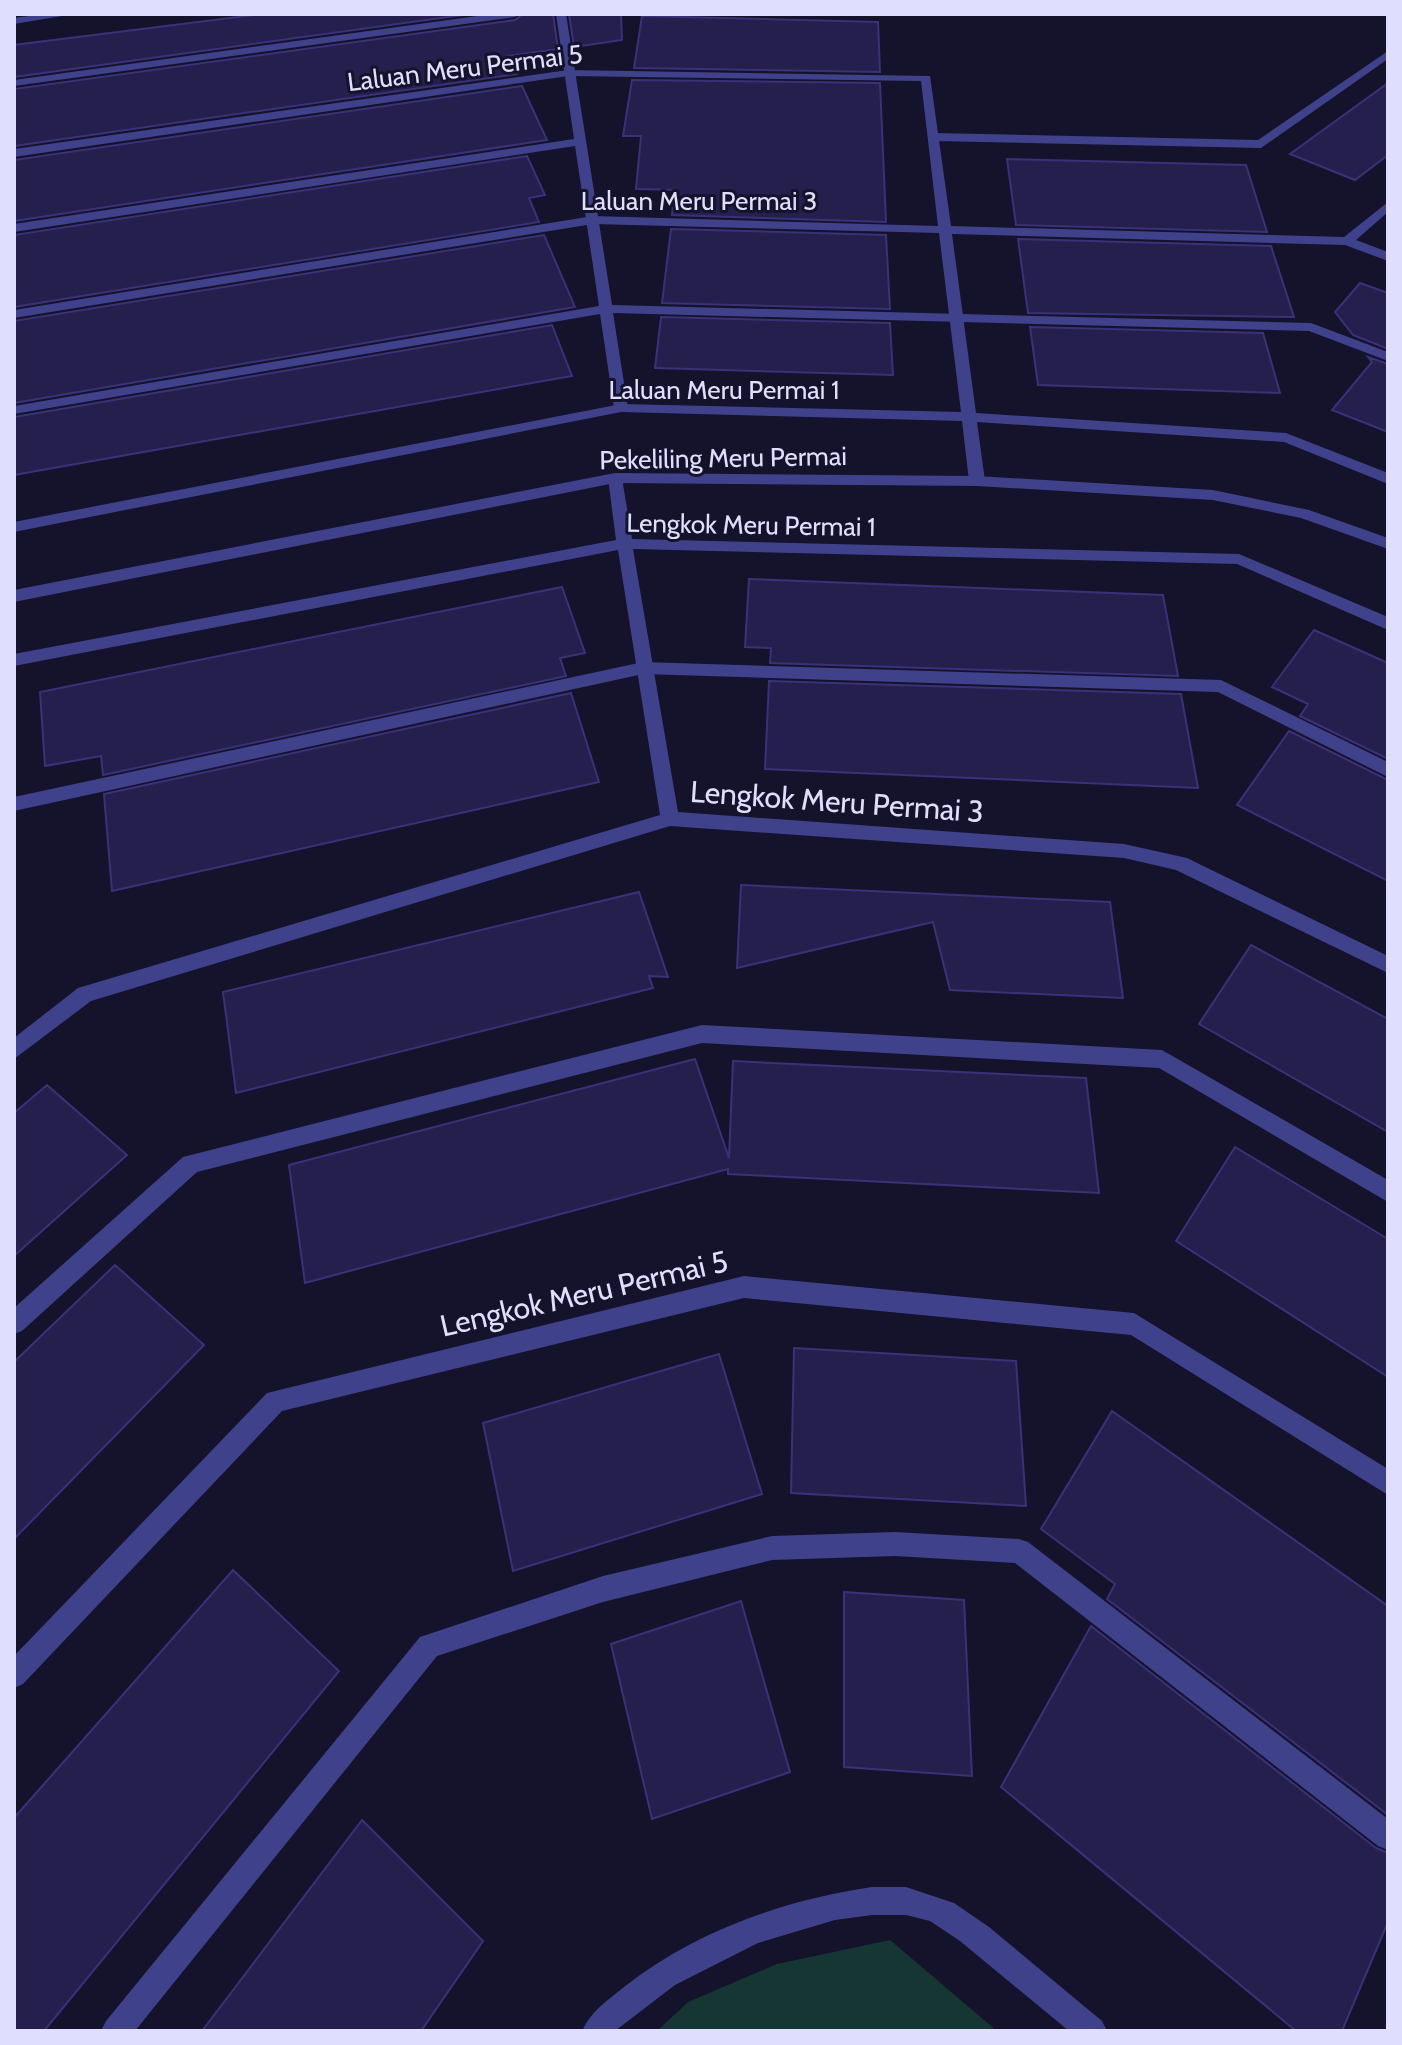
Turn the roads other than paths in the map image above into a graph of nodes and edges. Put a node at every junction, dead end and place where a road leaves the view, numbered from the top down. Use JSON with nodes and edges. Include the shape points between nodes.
{"nodes":[{"id":1,"x":69,"y":14,"type":"edge"},
{"id":2,"x":515,"y":14,"type":"edge"},
{"id":3,"x":561,"y":14,"type":"edge"},
{"id":4,"x":14,"y":21,"type":"edge"},
{"id":5,"x":1388,"y":54,"type":"edge"},
{"id":6,"x":568,"y":73,"type":"junction"},
{"id":7,"x":14,"y":83,"type":"edge"},
{"id":8,"x":934,"y":137,"type":"junction"},
{"id":9,"x":580,"y":142,"type":"junction"},
{"id":10,"x":14,"y":153,"type":"edge"},
{"id":11,"x":1388,"y":206,"type":"edge"},
{"id":12,"x":593,"y":220,"type":"junction"},
{"id":13,"x":14,"y":228,"type":"edge"},
{"id":14,"x":944,"y":228,"type":"junction"},
{"id":15,"x":1347,"y":241,"type":"junction"},
{"id":16,"x":1388,"y":257,"type":"edge"},
{"id":17,"x":606,"y":309,"type":"junction"},
{"id":18,"x":14,"y":314,"type":"edge"},
{"id":19,"x":955,"y":317,"type":"junction"},
{"id":20,"x":1388,"y":357,"type":"edge"},
{"id":21,"x":621,"y":408,"type":"junction"},
{"id":22,"x":14,"y":410,"type":"edge"},
{"id":23,"x":968,"y":417,"type":"junction"},
{"id":24,"x":615,"y":478,"type":"junction"},
{"id":25,"x":1388,"y":479,"type":"edge"},
{"id":26,"x":977,"y":481,"type":"junction"},
{"id":27,"x":14,"y":527,"type":"edge"},
{"id":28,"x":624,"y":544,"type":"junction"},
{"id":29,"x":1388,"y":544,"type":"edge"},
{"id":30,"x":14,"y":596,"type":"edge"},
{"id":31,"x":1388,"y":624,"type":"edge"},
{"id":32,"x":14,"y":660,"type":"edge"},
{"id":33,"x":643,"y":668,"type":"junction"},
{"id":34,"x":1388,"y":770,"type":"edge"},
{"id":35,"x":14,"y":804,"type":"edge"},
{"id":36,"x":670,"y":819,"type":"junction"},
{"id":37,"x":1388,"y":965,"type":"edge"},
{"id":38,"x":14,"y":1050,"type":"edge"},
{"id":39,"x":1388,"y":1192,"type":"edge"},
{"id":40,"x":14,"y":1323,"type":"edge"},
{"id":41,"x":1388,"y":1483,"type":"edge"},
{"id":42,"x":14,"y":1675,"type":"edge"},
{"id":43,"x":1388,"y":1836,"type":"edge"},
{"id":44,"x":116,"y":2031,"type":"edge"},
{"id":45,"x":597,"y":2031,"type":"edge"},
{"id":46,"x":1092,"y":2031,"type":"edge"}],
"edges":[{"from":1,"to":4,"type":"street"},
{"from":2,"to":7,"type":"street"},
{"from":3,"to":6,"type":"street"},
{"from":5,"to":8,"type":"street","via":[[1261,144]]},
{"from":6,"to":8,"type":"street","name":"Laluan Meru Permai 5","via":[[926,78]]},
{"from":6,"to":9,"type":"street"},
{"from":6,"to":10,"type":"street","name":"Laluan Meru Permai 5"},
{"from":8,"to":14,"type":"street"},
{"from":9,"to":12,"type":"street"},
{"from":9,"to":13,"type":"street"},
{"from":11,"to":15,"type":"street"},
{"from":12,"to":14,"type":"street","name":"Laluan Meru Permai 3"},
{"from":12,"to":17,"type":"street"},
{"from":12,"to":18,"type":"street","name":"Laluan Meru Permai 3"},
{"from":14,"to":15,"type":"street","name":"Laluan Meru Permai 3"},
{"from":14,"to":19,"type":"street"},
{"from":15,"to":16,"type":"street","name":"Laluan Meru Permai 3"},
{"from":17,"to":19,"type":"street"},
{"from":17,"to":21,"type":"street"},
{"from":17,"to":22,"type":"street"},
{"from":19,"to":20,"type":"street","via":[[1311,327]]},
{"from":19,"to":23,"type":"street"},
{"from":21,"to":23,"type":"street","name":"Laluan Meru Permai 1"},
{"from":21,"to":27,"type":"street","name":"Laluan Meru Permai 1"},
{"from":23,"to":25,"type":"street","name":"Laluan Meru Permai 1","via":[[1286,438]]},
{"from":23,"to":26,"type":"street"},
{"from":24,"to":26,"type":"street","name":"Pekeliling Meru Permai"},
{"from":24,"to":28,"type":"street"},
{"from":24,"to":30,"type":"street","name":"Pekeliling Meru Permai"},
{"from":26,"to":29,"type":"street","name":"Pekeliling Meru Permai","via":[[1213,495],[1304,514]]},
{"from":28,"to":31,"type":"street","name":"Lengkok Meru Permai 1","via":[[1239,559]]},
{"from":28,"to":32,"type":"street","name":"Lengkok Meru Permai 1"},
{"from":28,"to":33,"type":"street"},
{"from":33,"to":34,"type":"street","via":[[1221,686]]},
{"from":33,"to":35,"type":"street"},
{"from":33,"to":36,"type":"street"},
{"from":36,"to":37,"type":"street","name":"Lengkok Meru Permai 3","via":[[1124,851],[1180,863]]},
{"from":36,"to":38,"type":"street","name":"Lengkok Meru Permai 3","via":[[85,994]]},
{"from":39,"to":40,"type":"street","via":[[1162,1059],[702,1034],[191,1164]]},
{"from":41,"to":42,"type":"street","name":"Lengkok Meru Permai 5","via":[[1134,1324],[744,1287],[275,1401]]},
{"from":43,"to":44,"type":"street","via":[[1019,1551],[895,1544],[772,1548],[603,1589],[429,1646]]},
{"from":45,"to":46,"type":"street","via":[[666,1974],[727,1941],[798,1916],[894,1899],[933,1908],[969,1929]]}]}
